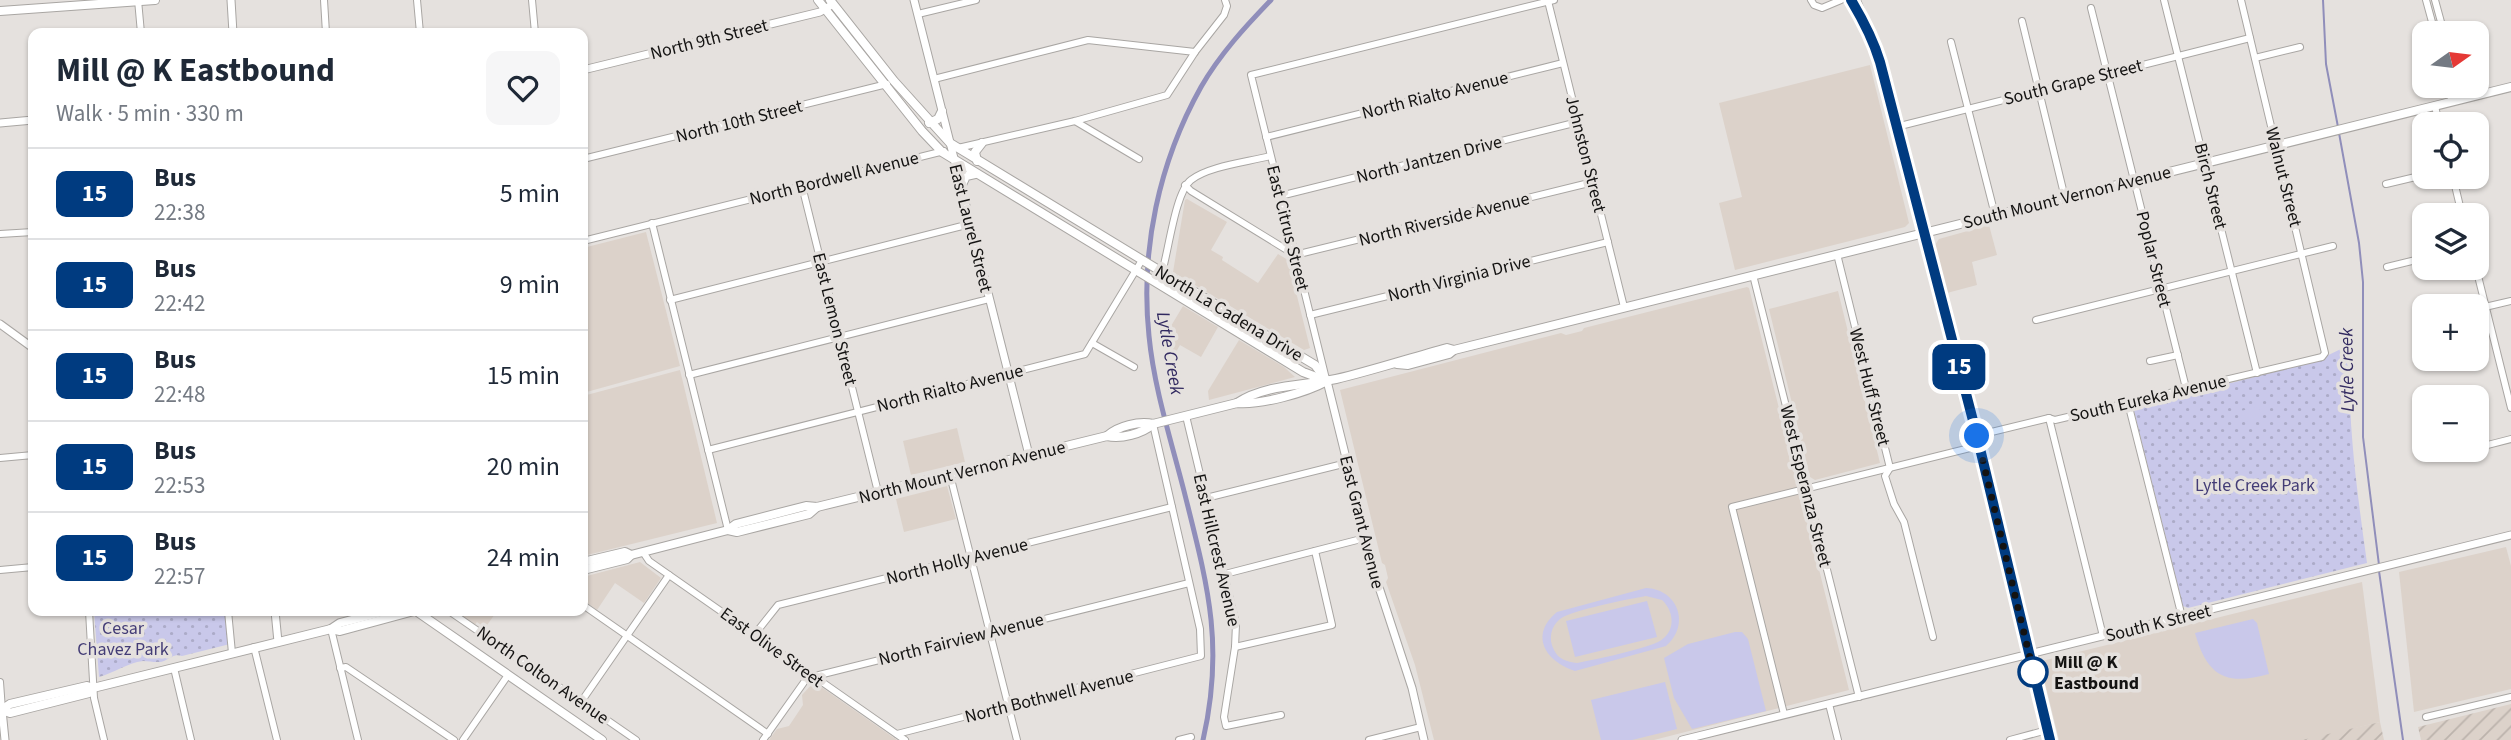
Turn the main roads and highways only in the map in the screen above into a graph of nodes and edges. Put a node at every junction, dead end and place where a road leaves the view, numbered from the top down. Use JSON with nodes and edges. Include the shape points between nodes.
{"nodes":[{"id":1,"x":155,"y":0,"type":"edge"},
{"id":2,"x":818,"y":0,"type":"edge"},
{"id":3,"x":1853,"y":0,"type":"edge"},
{"id":4,"x":138,"y":1,"type":"edge"},
{"id":5,"x":45,"y":4,"type":"edge"},
{"id":6,"x":830,"y":5,"type":"edge"},
{"id":7,"x":0,"y":11,"type":"edge"},
{"id":8,"x":890,"y":83,"type":"junction"},
{"id":9,"x":2511,"y":87,"type":"edge"},
{"id":10,"x":942,"y":111,"type":"road end"},
{"id":11,"x":929,"y":123,"type":"junction"},
{"id":12,"x":982,"y":143,"type":"road end"},
{"id":13,"x":950,"y":148,"type":"junction"},
{"id":14,"x":977,"y":161,"type":"junction"},
{"id":15,"x":976,"y":174,"type":"junction"},
{"id":16,"x":961,"y":187,"type":"road end"},
{"id":17,"x":1034,"y":195,"type":"junction"},
{"id":18,"x":1028,"y":205,"type":"junction"},
{"id":19,"x":1923,"y":233,"type":"junction"},
{"id":20,"x":1624,"y":307,"type":"joint"},
{"id":21,"x":1266,"y":335,"type":"junction"},
{"id":22,"x":1259,"y":345,"type":"junction"},
{"id":23,"x":1326,"y":381,"type":"junction"},
{"id":24,"x":1974,"y":436,"type":"junction"},
{"id":25,"x":631,"y":555,"type":"junction"},
{"id":26,"x":588,"y":561,"type":"edge"},
{"id":27,"x":588,"y":569,"type":"edge"},
{"id":28,"x":2019,"y":615,"type":"junction"},
{"id":29,"x":367,"y":616,"type":"edge"},
{"id":30,"x":396,"y":616,"type":"edge"},
{"id":31,"x":422,"y":616,"type":"edge"},
{"id":32,"x":331,"y":629,"type":"junction"},
{"id":33,"x":1,"y":710,"type":"edge"},
{"id":34,"x":602,"y":740,"type":"edge"},
{"id":35,"x":2050,"y":740,"type":"edge"}],
"edges":[{"from":1,"to":4,"type":"main road"},
{"from":2,"to":6,"type":"main road","name":"North La Cadena Drive"},
{"from":3,"to":19,"type":"main road","via":[[1875,44]]},
{"from":4,"to":5,"type":"main road"},
{"from":5,"to":7,"type":"main road"},
{"from":6,"to":8,"type":"main road","name":"North La Cadena Drive"},
{"from":8,"to":11,"type":"main road","name":"North La Cadena Drive"},
{"from":8,"to":13,"type":"main road","name":"North La Cadena Drive","via":[[932,144]]},
{"from":9,"to":19,"type":"main road","name":"South Mount Vernon Avenue"},
{"from":10,"to":11,"type":"main road"},
{"from":11,"to":13,"type":"main road","name":"North La Cadena Drive"},
{"from":12,"to":14,"type":"main road","via":[[975,152]]},
{"from":13,"to":14,"type":"main road","name":"North La Cadena Drive"},
{"from":13,"to":15,"type":"main road","name":"North La Cadena Drive","via":[[954,161]]},
{"from":14,"to":17,"type":"main road","name":"North La Cadena Drive"},
{"from":15,"to":16,"type":"main road","via":[[966,176]]},
{"from":15,"to":18,"type":"main road","name":"North La Cadena Drive"},
{"from":17,"to":18,"type":"main road"},
{"from":17,"to":21,"type":"main road","name":"North La Cadena Drive"},
{"from":18,"to":22,"type":"main road","name":"North La Cadena Drive"},
{"from":19,"to":20,"type":"main road","name":"South Mount Vernon Avenue"},
{"from":19,"to":24,"type":"main road"},
{"from":20,"to":23,"type":"main road","name":"North Mount Vernon Avenue"},
{"from":21,"to":22,"type":"main road"},
{"from":21,"to":23,"type":"main road","name":"North La Cadena Drive","via":[[1315,365]]},
{"from":22,"to":23,"type":"main road","name":"North La Cadena Drive"},
{"from":23,"to":25,"type":"main road","name":"North Mount Vernon Avenue","via":[[1247,404],[1145,422],[1107,436],[817,507],[785,520]]},
{"from":24,"to":28,"type":"main road"},
{"from":24,"to":28,"type":"main road","via":[[2014,610]]},
{"from":25,"to":26,"type":"main road","name":"North Mount Vernon Avenue","via":[[625,552]]},
{"from":25,"to":27,"type":"main road","name":"North Mount Vernon Avenue"},
{"from":28,"to":35,"type":"main road"},
{"from":29,"to":32,"type":"main road"},
{"from":30,"to":32,"type":"main road","via":[[340,631]]},
{"from":31,"to":34,"type":"main road","name":"North Colton Avenue"},
{"from":32,"to":33,"type":"main road","via":[[10,713]]}]}
